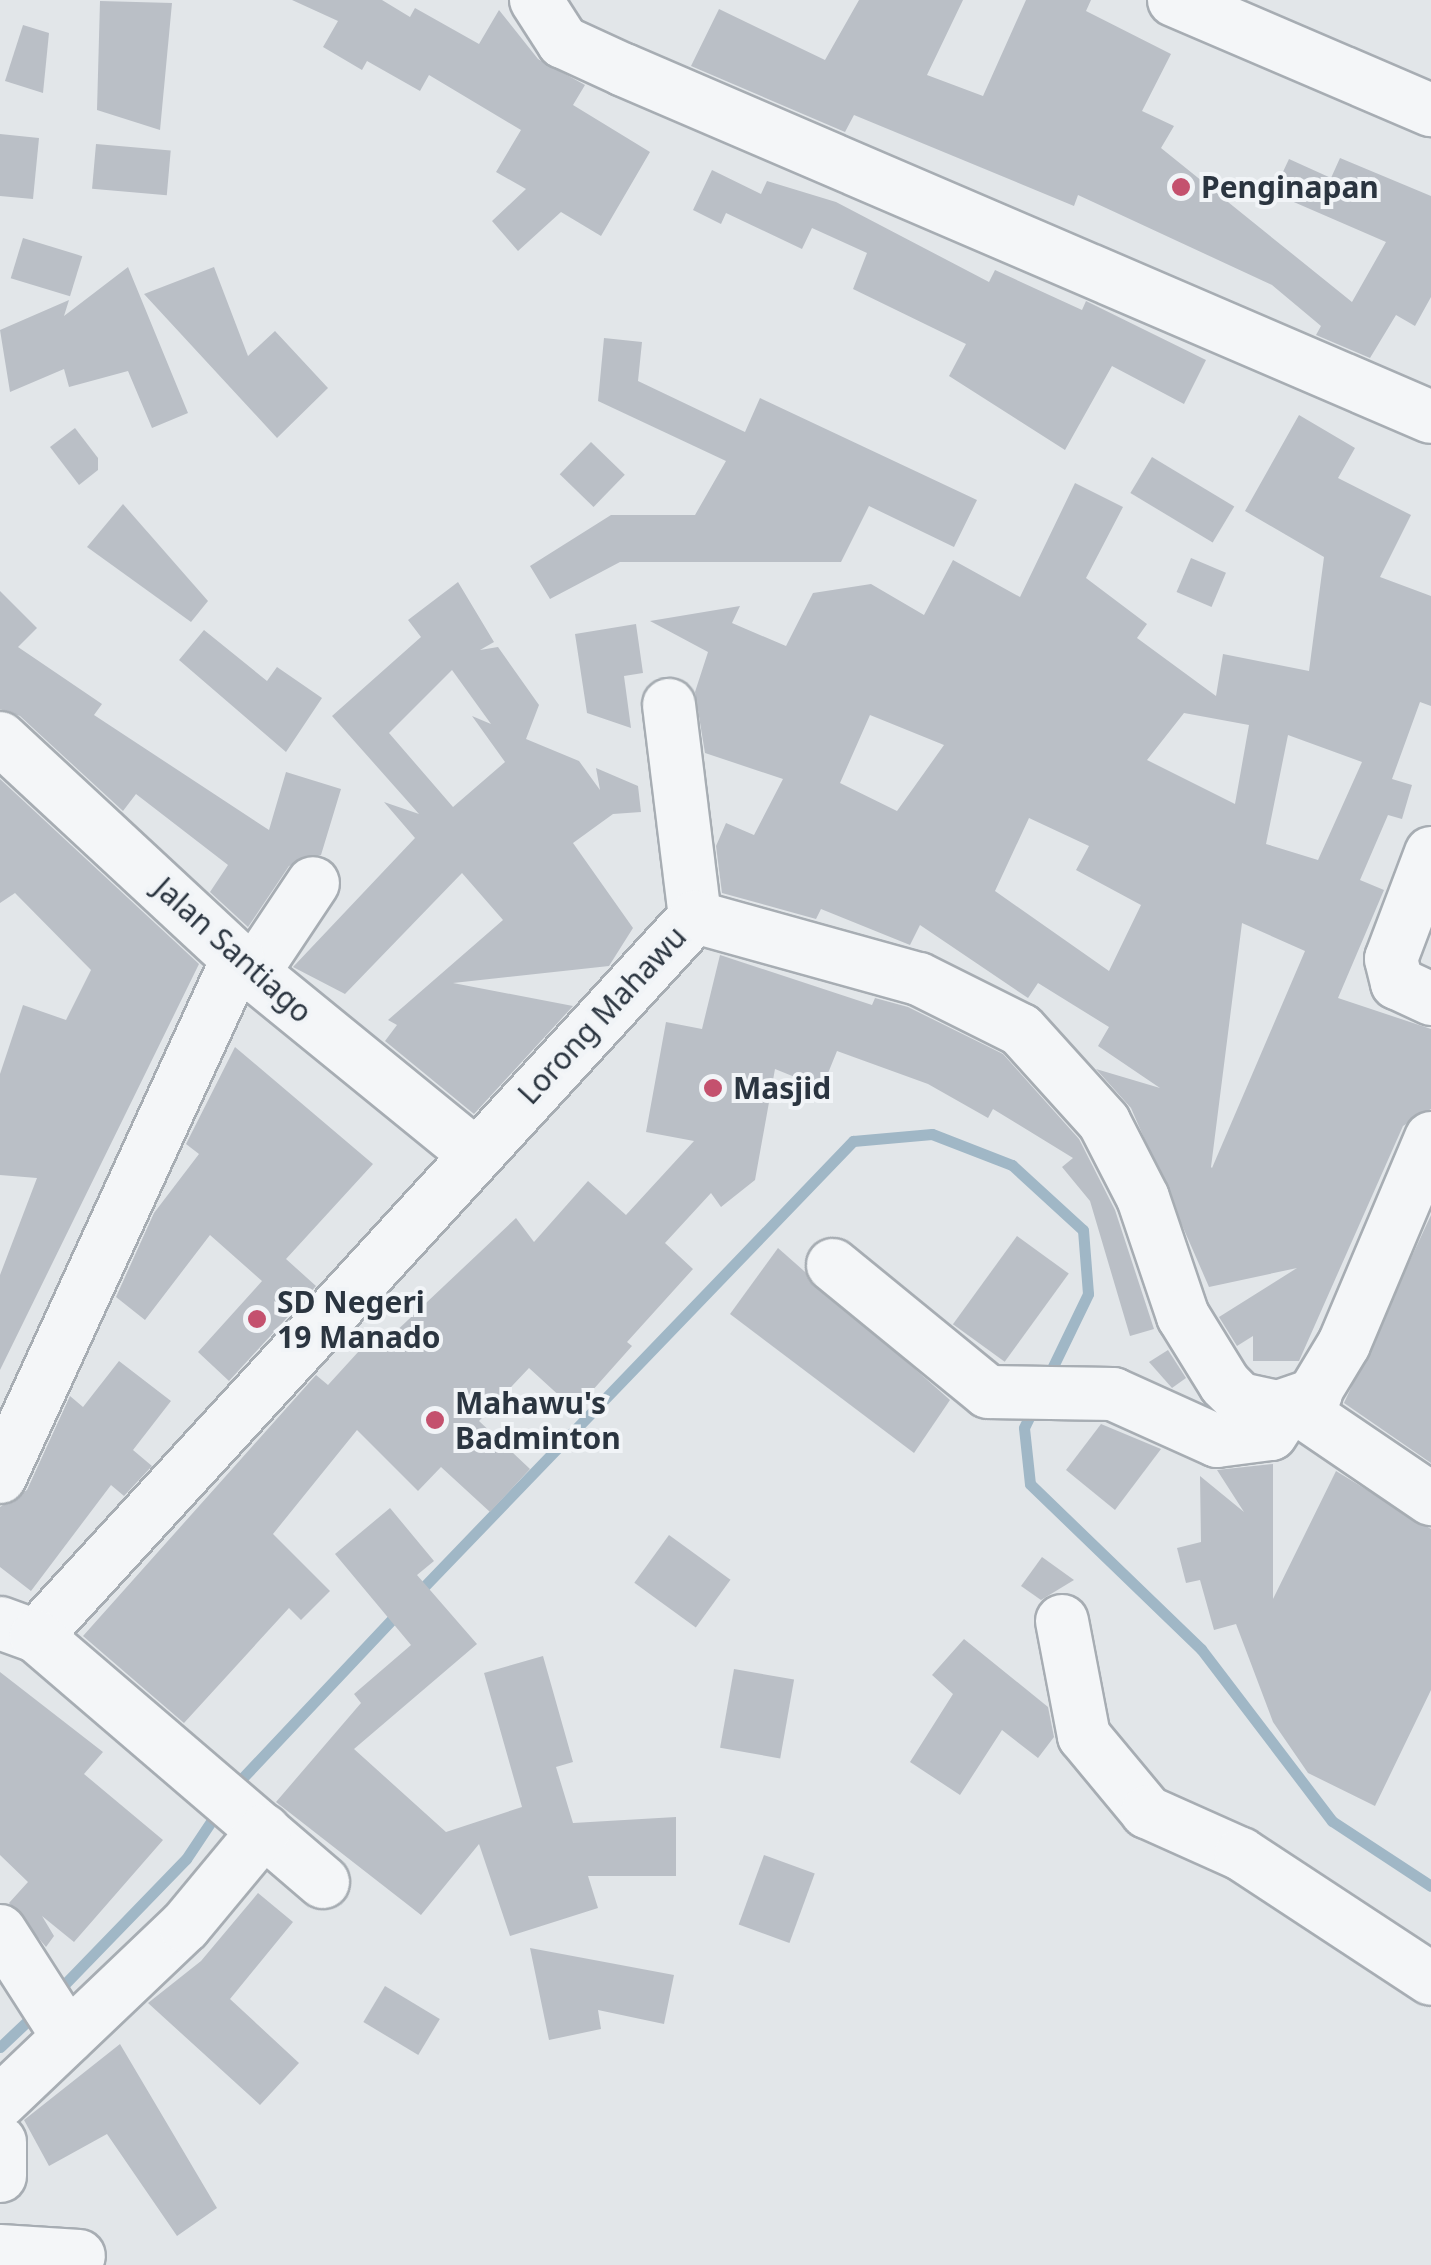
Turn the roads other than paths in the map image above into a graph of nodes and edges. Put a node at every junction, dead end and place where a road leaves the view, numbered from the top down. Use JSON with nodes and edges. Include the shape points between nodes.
{"nodes":[{"id":1,"x":536,"y":0,"type":"edge"},
{"id":2,"x":1174,"y":0,"type":"edge"},
{"id":3,"x":1431,"y":110,"type":"edge"},
{"id":4,"x":1430,"y":414,"type":"edge"},
{"id":5,"x":670,"y":706,"type":"dead end"},
{"id":6,"x":0,"y":738,"type":"edge"},
{"id":7,"x":1431,"y":853,"type":"edge"},
{"id":8,"x":313,"y":883,"type":"dead end"},
{"id":9,"x":695,"y":916,"type":"junction"},
{"id":10,"x":245,"y":966,"type":"junction"},
{"id":11,"x":1431,"y":999,"type":"edge"},
{"id":12,"x":1431,"y":1138,"type":"edge"},
{"id":13,"x":474,"y":1153,"type":"junction"},
{"id":14,"x":833,"y":1266,"type":"dead end"},
{"id":15,"x":1303,"y":1399,"type":"junction"},
{"id":16,"x":0,"y":1477,"type":"edge"},
{"id":17,"x":1431,"y":1499,"type":"edge"},
{"id":18,"x":1062,"y":1621,"type":"dead end"},
{"id":19,"x":18,"y":1630,"type":"edge"},
{"id":20,"x":251,"y":1820,"type":"junction"},
{"id":21,"x":323,"y":1882,"type":"dead end"},
{"id":22,"x":0,"y":1931,"type":"edge"},
{"id":23,"x":1431,"y":1979,"type":"edge"},
{"id":24,"x":56,"y":2021,"type":"junction"},
{"id":25,"x":0,"y":2102,"type":"edge"},
{"id":26,"x":0,"y":2142,"type":"edge"},
{"id":27,"x":0,"y":2176,"type":"edge"},
{"id":28,"x":0,"y":2251,"type":"edge"},
{"id":29,"x":78,"y":2256,"type":"dead end"}],
"edges":[{"from":1,"to":4,"type":"street","via":[[551,32],[609,63]]},
{"from":2,"to":3,"type":"street"},
{"from":5,"to":9,"type":"street"},
{"from":6,"to":10,"type":"street","name":"Jalan Santiago"},
{"from":7,"to":11,"type":"street","via":[[1392,971],[1397,983]]},
{"from":8,"to":10,"type":"street"},
{"from":9,"to":13,"type":"street","name":"Lorong Mahawu"},
{"from":9,"to":15,"type":"street","name":"Lorong Mahawu","via":[[920,979],[1021,1030],[1104,1122],[1144,1198],[1183,1316],[1224,1384],[1240,1400]]},
{"from":10,"to":13,"type":"street","name":"Jalan Santiago"},
{"from":10,"to":16,"type":"street"},
{"from":12,"to":15,"type":"street"},
{"from":13,"to":19,"type":"street","name":"Lorong Mahawu"},
{"from":14,"to":15,"type":"street","via":[[970,1383],[1039,1396],[1118,1395],[1218,1440],[1271,1434]]},
{"from":15,"to":17,"type":"street","via":[[1304,1420]]},
{"from":18,"to":23,"type":"street","via":[[1084,1736],[1147,1812],[1242,1854]]},
{"from":19,"to":20,"type":"street"},
{"from":20,"to":21,"type":"street"},
{"from":20,"to":24,"type":"street","via":[[185,1926]]},
{"from":22,"to":24,"type":"street"},
{"from":24,"to":25,"type":"street"},
{"from":26,"to":27,"type":"street"},
{"from":28,"to":29,"type":"street"}]}
